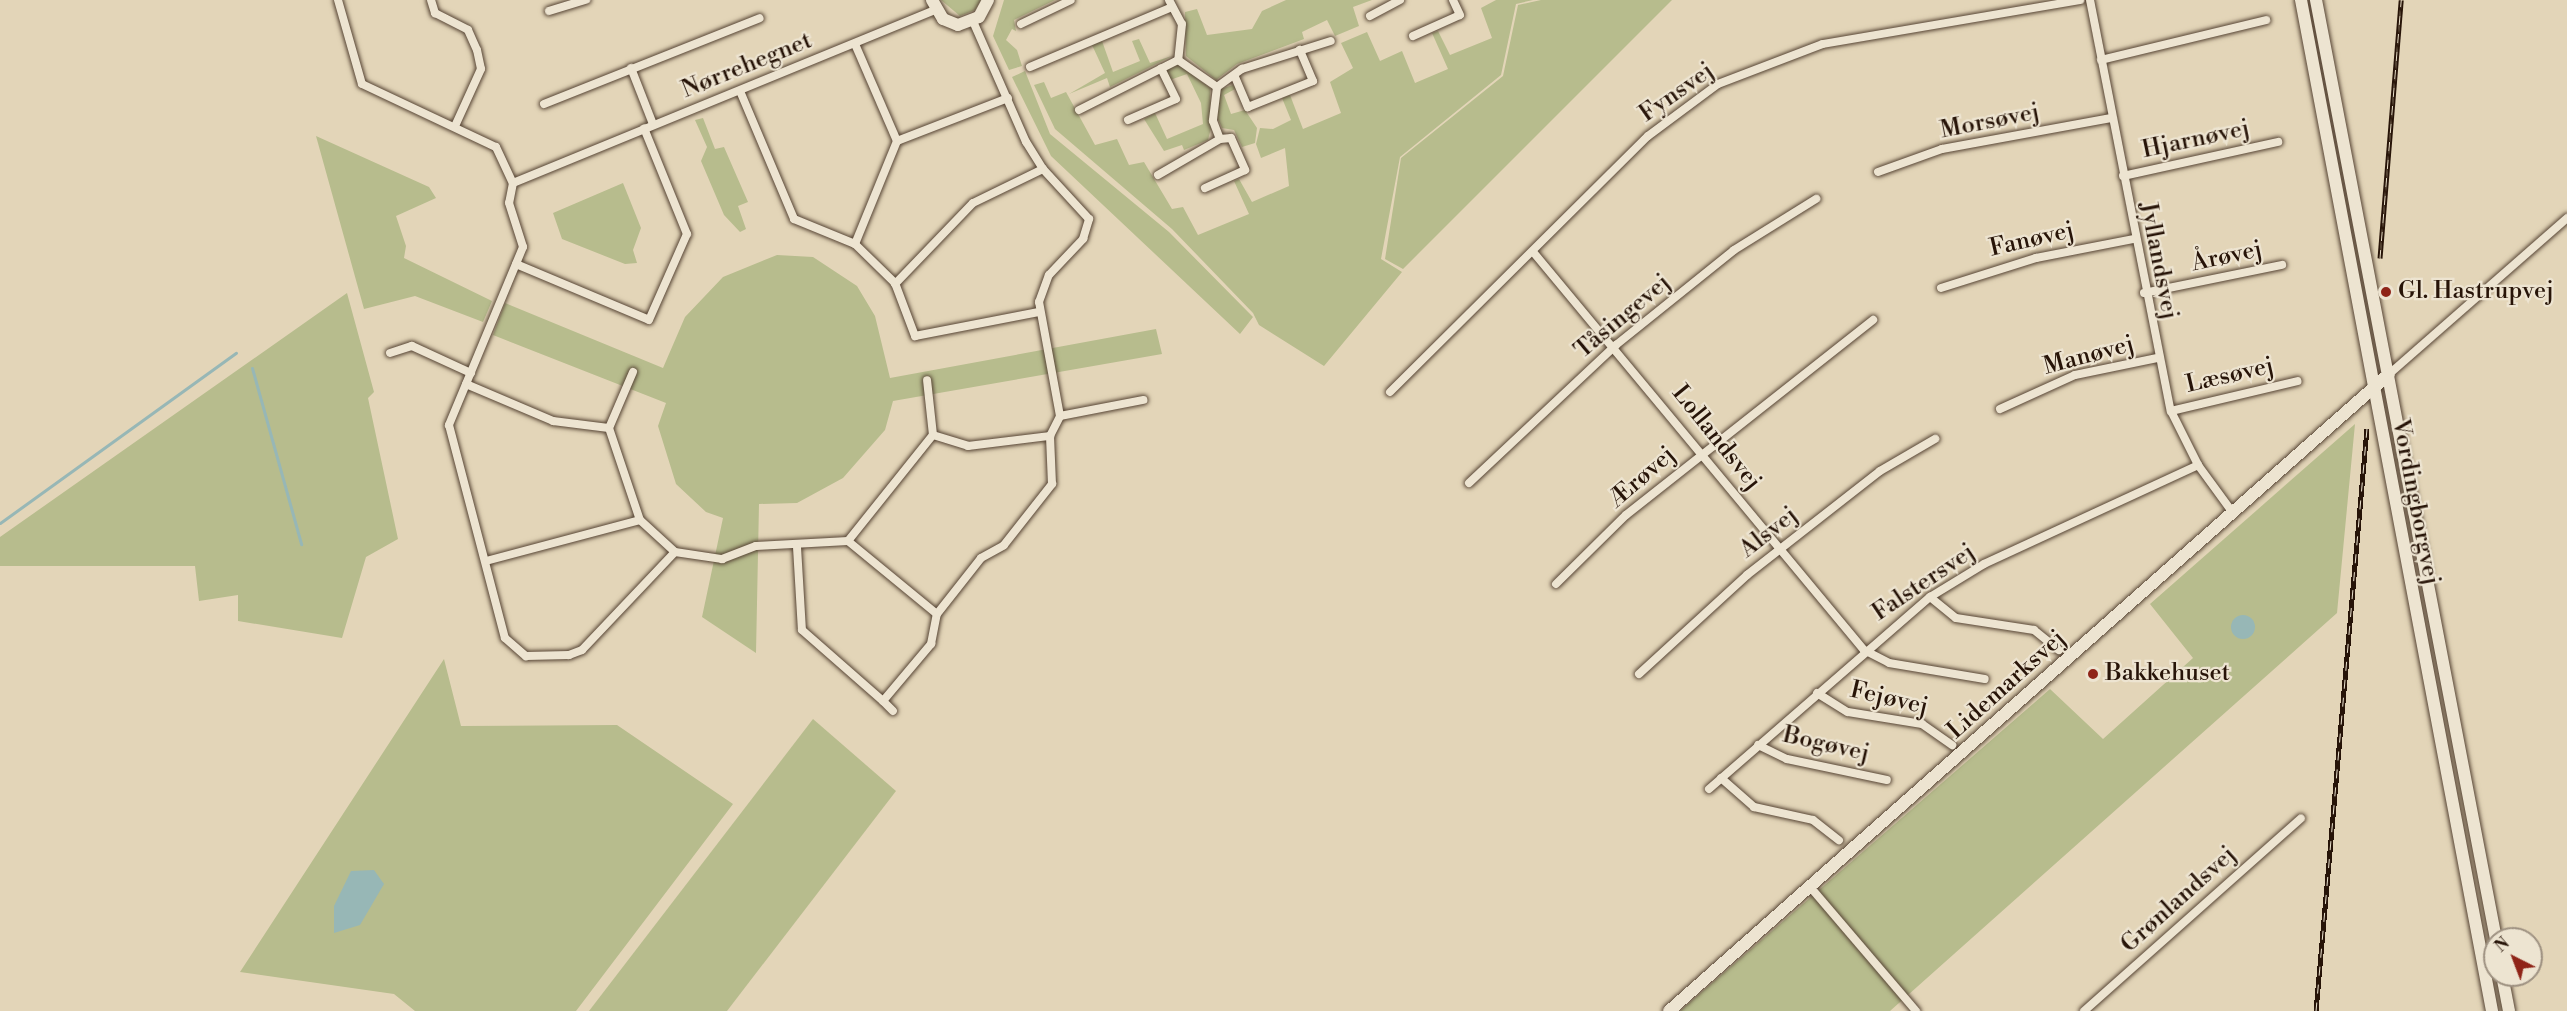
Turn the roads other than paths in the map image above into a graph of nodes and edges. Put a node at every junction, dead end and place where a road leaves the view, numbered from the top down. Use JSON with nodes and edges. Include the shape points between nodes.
{"nodes":[{"id":1,"x":338,"y":0,"type":"edge"},
{"id":2,"x":431,"y":0,"type":"edge"},
{"id":3,"x":586,"y":0,"type":"edge"},
{"id":4,"x":988,"y":0,"type":"edge"},
{"id":5,"x":1071,"y":0,"type":"edge"},
{"id":6,"x":1400,"y":0,"type":"edge"},
{"id":7,"x":1453,"y":0,"type":"edge"},
{"id":8,"x":2080,"y":0,"type":"edge"},
{"id":9,"x":2090,"y":0,"type":"edge"},
{"id":10,"x":2301,"y":0,"type":"edge"},
{"id":11,"x":2316,"y":0,"type":"edge"},
{"id":12,"x":1171,"y":4,"type":"edge"},
{"id":13,"x":933,"y":5,"type":"edge"},
{"id":14,"x":549,"y":11,"type":"dead end"},
{"id":15,"x":1370,"y":16,"type":"dead end"},
{"id":16,"x":760,"y":18,"type":"dead end"},
{"id":17,"x":2266,"y":20,"type":"dead end"},
{"id":18,"x":973,"y":21,"type":"junction"},
{"id":19,"x":1021,"y":24,"type":"dead end"},
{"id":20,"x":1413,"y":36,"type":"dead end"},
{"id":21,"x":1331,"y":41,"type":"dead end"},
{"id":22,"x":855,"y":44,"type":"junction"},
{"id":23,"x":1300,"y":50,"type":"junction"},
{"id":24,"x":1178,"y":60,"type":"junction"},
{"id":25,"x":2101,"y":60,"type":"junction"},
{"id":26,"x":1030,"y":67,"type":"dead end"},
{"id":27,"x":631,"y":68,"type":"junction"},
{"id":28,"x":1161,"y":68,"type":"junction"},
{"id":29,"x":1235,"y":77,"type":"junction"},
{"id":30,"x":1217,"y":87,"type":"junction"},
{"id":31,"x":740,"y":90,"type":"junction"},
{"id":32,"x":1008,"y":98,"type":"junction"},
{"id":33,"x":544,"y":104,"type":"dead end"},
{"id":34,"x":1079,"y":110,"type":"dead end"},
{"id":35,"x":2111,"y":118,"type":"junction"},
{"id":36,"x":1128,"y":120,"type":"dead end"},
{"id":37,"x":653,"y":124,"type":"junction"},
{"id":38,"x":454,"y":126,"type":"junction"},
{"id":39,"x":644,"y":128,"type":"junction"},
{"id":40,"x":1220,"y":139,"type":"junction"},
{"id":41,"x":897,"y":141,"type":"junction"},
{"id":42,"x":2278,"y":142,"type":"dead end"},
{"id":43,"x":1042,"y":169,"type":"junction"},
{"id":44,"x":1878,"y":172,"type":"dead end"},
{"id":45,"x":1158,"y":176,"type":"dead end"},
{"id":46,"x":2123,"y":176,"type":"junction"},
{"id":47,"x":513,"y":183,"type":"junction"},
{"id":48,"x":1205,"y":188,"type":"dead end"},
{"id":49,"x":1816,"y":199,"type":"dead end"},
{"id":50,"x":2567,"y":218,"type":"edge"},
{"id":51,"x":2134,"y":239,"type":"junction"},
{"id":52,"x":855,"y":244,"type":"junction"},
{"id":53,"x":1534,"y":253,"type":"junction"},
{"id":54,"x":516,"y":264,"type":"junction"},
{"id":55,"x":2282,"y":265,"type":"dead end"},
{"id":56,"x":895,"y":284,"type":"junction"},
{"id":57,"x":1941,"y":288,"type":"dead end"},
{"id":58,"x":2144,"y":293,"type":"junction"},
{"id":59,"x":1039,"y":312,"type":"junction"},
{"id":60,"x":1873,"y":320,"type":"dead end"},
{"id":61,"x":1616,"y":345,"type":"junction"},
{"id":62,"x":390,"y":353,"type":"dead end"},
{"id":63,"x":2157,"y":358,"type":"junction"},
{"id":64,"x":633,"y":372,"type":"dead end"},
{"id":65,"x":471,"y":373,"type":"junction"},
{"id":66,"x":2389,"y":374,"type":"junction"},
{"id":67,"x":927,"y":380,"type":"dead end"},
{"id":68,"x":2298,"y":381,"type":"dead end"},
{"id":69,"x":466,"y":384,"type":"junction"},
{"id":70,"x":2373,"y":389,"type":"junction"},
{"id":71,"x":1390,"y":392,"type":"dead end"},
{"id":72,"x":1143,"y":400,"type":"dead end"},
{"id":73,"x":2000,"y":409,"type":"dead end"},
{"id":74,"x":2171,"y":411,"type":"junction"},
{"id":75,"x":1060,"y":416,"type":"junction"},
{"id":76,"x":609,"y":428,"type":"junction"},
{"id":77,"x":933,"y":435,"type":"junction"},
{"id":78,"x":1050,"y":436,"type":"junction"},
{"id":79,"x":1935,"y":440,"type":"dead end"},
{"id":80,"x":1703,"y":451,"type":"junction"},
{"id":81,"x":2198,"y":465,"type":"junction"},
{"id":82,"x":1469,"y":483,"type":"dead end"},
{"id":83,"x":2233,"y":513,"type":"junction"},
{"id":84,"x":640,"y":520,"type":"junction"},
{"id":85,"x":848,"y":541,"type":"junction"},
{"id":86,"x":797,"y":547,"type":"junction"},
{"id":87,"x":1780,"y":549,"type":"junction"},
{"id":88,"x":675,"y":552,"type":"junction"},
{"id":89,"x":486,"y":561,"type":"junction"},
{"id":90,"x":1556,"y":584,"type":"dead end"},
{"id":91,"x":1930,"y":597,"type":"junction"},
{"id":92,"x":937,"y":614,"type":"junction"},
{"id":93,"x":1864,"y":650,"type":"junction"},
{"id":94,"x":2059,"y":650,"type":"dead end"},
{"id":95,"x":1639,"y":674,"type":"dead end"},
{"id":96,"x":1985,"y":679,"type":"dead end"},
{"id":97,"x":1817,"y":693,"type":"junction"},
{"id":98,"x":883,"y":702,"type":"junction"},
{"id":99,"x":893,"y":711,"type":"dead end"},
{"id":100,"x":1758,"y":745,"type":"junction"},
{"id":101,"x":1952,"y":745,"type":"dead end"},
{"id":102,"x":1721,"y":778,"type":"junction"},
{"id":103,"x":1887,"y":780,"type":"dead end"},
{"id":104,"x":1708,"y":789,"type":"dead end"},
{"id":105,"x":2301,"y":818,"type":"dead end"},
{"id":106,"x":1839,"y":840,"type":"dead end"},
{"id":107,"x":1810,"y":888,"type":"junction"},
{"id":108,"x":2494,"y":927,"type":"edge"},
{"id":109,"x":2504,"y":987,"type":"edge"},
{"id":110,"x":1669,"y":1011,"type":"edge"},
{"id":111,"x":1916,"y":1011,"type":"edge"},
{"id":112,"x":2084,"y":1011,"type":"edge"},
{"id":113,"x":2492,"y":1011,"type":"edge"},
{"id":114,"x":2509,"y":1011,"type":"edge"}],
"edges":[{"from":1,"to":38,"type":"street","via":[[362,84]]},
{"from":2,"to":38,"type":"street","via":[[435,13],[468,30],[481,69]]},
{"from":3,"to":14,"type":"street"},
{"from":4,"to":18,"type":"main road"},
{"from":5,"to":19,"type":"street"},
{"from":6,"to":15,"type":"street"},
{"from":7,"to":20,"type":"street","via":[[1460,15]]},
{"from":8,"to":53,"type":"street","name":"Fynsvej","via":[[1823,44],[1718,84],[1648,136]]},
{"from":9,"to":25,"type":"street","name":"Jyllandsvej"},
{"from":10,"to":70,"type":"main road","name":"Vordingborgvej"},
{"from":11,"to":66,"type":"main road","name":"Vordingborgvej"},
{"from":12,"to":24,"type":"street","via":[[1182,24]]},
{"from":12,"to":26,"type":"street"},
{"from":13,"to":18,"type":"main road","via":[[953,24]]},
{"from":13,"to":22,"type":"street","name":"Nørrehegnet"},
{"from":16,"to":27,"type":"street","name":"Nørrehegnet"},
{"from":17,"to":25,"type":"street"},
{"from":18,"to":32,"type":"street"},
{"from":21,"to":23,"type":"street"},
{"from":22,"to":31,"type":"street","name":"Nørrehegnet"},
{"from":22,"to":41,"type":"street"},
{"from":23,"to":29,"type":"street","via":[[1242,69]]},
{"from":23,"to":29,"type":"street","via":[[1313,81],[1248,107]]},
{"from":24,"to":28,"type":"street"},
{"from":24,"to":30,"type":"street"},
{"from":25,"to":35,"type":"street","name":"Jyllandsvej"},
{"from":27,"to":33,"type":"street","name":"Nørrehegnet"},
{"from":27,"to":37,"type":"street"},
{"from":28,"to":34,"type":"street"},
{"from":28,"to":36,"type":"street","via":[[1176,99]]},
{"from":29,"to":30,"type":"street"},
{"from":30,"to":40,"type":"street","via":[[1212,121]]},
{"from":31,"to":37,"type":"street","name":"Nørrehegnet"},
{"from":31,"to":52,"type":"street","via":[[794,219]]},
{"from":32,"to":41,"type":"street"},
{"from":32,"to":43,"type":"street"},
{"from":35,"to":44,"type":"street","name":"Morsøvej","via":[[1942,149]]},
{"from":35,"to":46,"type":"street","name":"Jyllandsvej"},
{"from":37,"to":39,"type":"street","name":"Nørrehegnet"},
{"from":38,"to":47,"type":"street","via":[[496,147]]},
{"from":39,"to":47,"type":"street","name":"Nørrehegnet"},
{"from":39,"to":54,"type":"street","via":[[687,234],[649,320]]},
{"from":40,"to":45,"type":"street"},
{"from":40,"to":48,"type":"street","via":[[1231,138],[1245,170]]},
{"from":41,"to":52,"type":"street"},
{"from":42,"to":46,"type":"street","name":"Hjarnøvej"},
{"from":43,"to":56,"type":"street","via":[[973,203]]},
{"from":43,"to":59,"type":"street","via":[[1089,219],[1083,239],[1044,283]]},
{"from":46,"to":51,"type":"street","name":"Jyllandsvej"},
{"from":47,"to":54,"type":"street","via":[[509,203],[523,247]]},
{"from":49,"to":61,"type":"street","name":"Tåsingevej","via":[[1734,250]]},
{"from":50,"to":66,"type":"street"},
{"from":51,"to":57,"type":"street","name":"Fanøvej","via":[[2036,258]]},
{"from":51,"to":58,"type":"street","name":"Jyllandsvej"},
{"from":52,"to":56,"type":"street"},
{"from":53,"to":61,"type":"street","name":"Lollandsvej"},
{"from":53,"to":71,"type":"street","name":"Fynsvej"},
{"from":54,"to":65,"type":"street"},
{"from":55,"to":58,"type":"street","name":"Årøvej"},
{"from":56,"to":59,"type":"street","via":[[915,336]]},
{"from":58,"to":63,"type":"street","name":"Jyllandsvej"},
{"from":59,"to":75,"type":"street"},
{"from":60,"to":80,"type":"street","name":"Ærøvej"},
{"from":61,"to":80,"type":"street","name":"Lollandsvej"},
{"from":61,"to":82,"type":"street","name":"Tåsingevej"},
{"from":62,"to":65,"type":"street","via":[[412,346]]},
{"from":63,"to":73,"type":"street","name":"Manøvej","via":[[2075,375]]},
{"from":63,"to":74,"type":"street","name":"Jyllandsvej"},
{"from":64,"to":76,"type":"street"},
{"from":65,"to":69,"type":"street"},
{"from":66,"to":70,"type":"main road","name":"Lidemarksvej"},
{"from":66,"to":108,"type":"main road","name":"Vordingborgvej"},
{"from":67,"to":77,"type":"street"},
{"from":68,"to":74,"type":"street","name":"Læsøvej"},
{"from":69,"to":76,"type":"street","via":[[553,421]]},
{"from":69,"to":89,"type":"street","via":[[449,425]]},
{"from":70,"to":83,"type":"main road","name":"Lidemarksvej"},
{"from":70,"to":113,"type":"main road","name":"Vordingborgvej"},
{"from":72,"to":75,"type":"street"},
{"from":74,"to":81,"type":"street","name":"Jyllandsvej"},
{"from":75,"to":78,"type":"street"},
{"from":76,"to":84,"type":"street"},
{"from":77,"to":78,"type":"street","via":[[968,446]]},
{"from":77,"to":85,"type":"street"},
{"from":78,"to":92,"type":"street","via":[[1056,469],[1052,484],[1004,545],[981,558]]},
{"from":79,"to":87,"type":"street","name":"Alsvej","via":[[1880,471]]},
{"from":80,"to":87,"type":"street","name":"Lollandsvej"},
{"from":80,"to":90,"type":"street","name":"Ærøvej","via":[[1626,515]]},
{"from":81,"to":83,"type":"street","name":"Jyllandsvej"},
{"from":81,"to":91,"type":"street","name":"Falstersvej","via":[[1984,564]]},
{"from":83,"to":107,"type":"main road","name":"Lidemarksvej"},
{"from":84,"to":88,"type":"street"},
{"from":84,"to":89,"type":"street"},
{"from":85,"to":86,"type":"street"},
{"from":85,"to":92,"type":"street"},
{"from":86,"to":88,"type":"street","via":[[756,546],[710,560]]},
{"from":86,"to":98,"type":"street","via":[[802,630]]},
{"from":87,"to":93,"type":"street","name":"Lollandsvej"},
{"from":87,"to":95,"type":"street","name":"Alsvej"},
{"from":88,"to":89,"type":"street","via":[[598,634],[569,655],[526,656],[512,647]]},
{"from":91,"to":93,"type":"street","name":"Falstersvej"},
{"from":91,"to":94,"type":"street","via":[[1956,618],[2034,630]]},
{"from":92,"to":98,"type":"street","via":[[932,644]]},
{"from":93,"to":96,"type":"street","name":"Fejøvej","via":[[1889,663]]},
{"from":93,"to":97,"type":"street","name":"Falstersvej"},
{"from":97,"to":100,"type":"street","name":"Falstersvej"},
{"from":97,"to":101,"type":"street","name":"Fejøvej","via":[[1848,712],[1922,724]]},
{"from":98,"to":99,"type":"street"},
{"from":100,"to":102,"type":"street","name":"Falstersvej"},
{"from":100,"to":103,"type":"street","name":"Bogøvej","via":[[1787,759]]},
{"from":102,"to":104,"type":"street","name":"Falstersvej"},
{"from":102,"to":106,"type":"street","via":[[1754,807],[1814,820]]},
{"from":105,"to":112,"type":"street","name":"Grønlandsvej"},
{"from":107,"to":110,"type":"main road","name":"Lidemarksvej"},
{"from":107,"to":111,"type":"street"},
{"from":109,"to":114,"type":"main road"}]}
